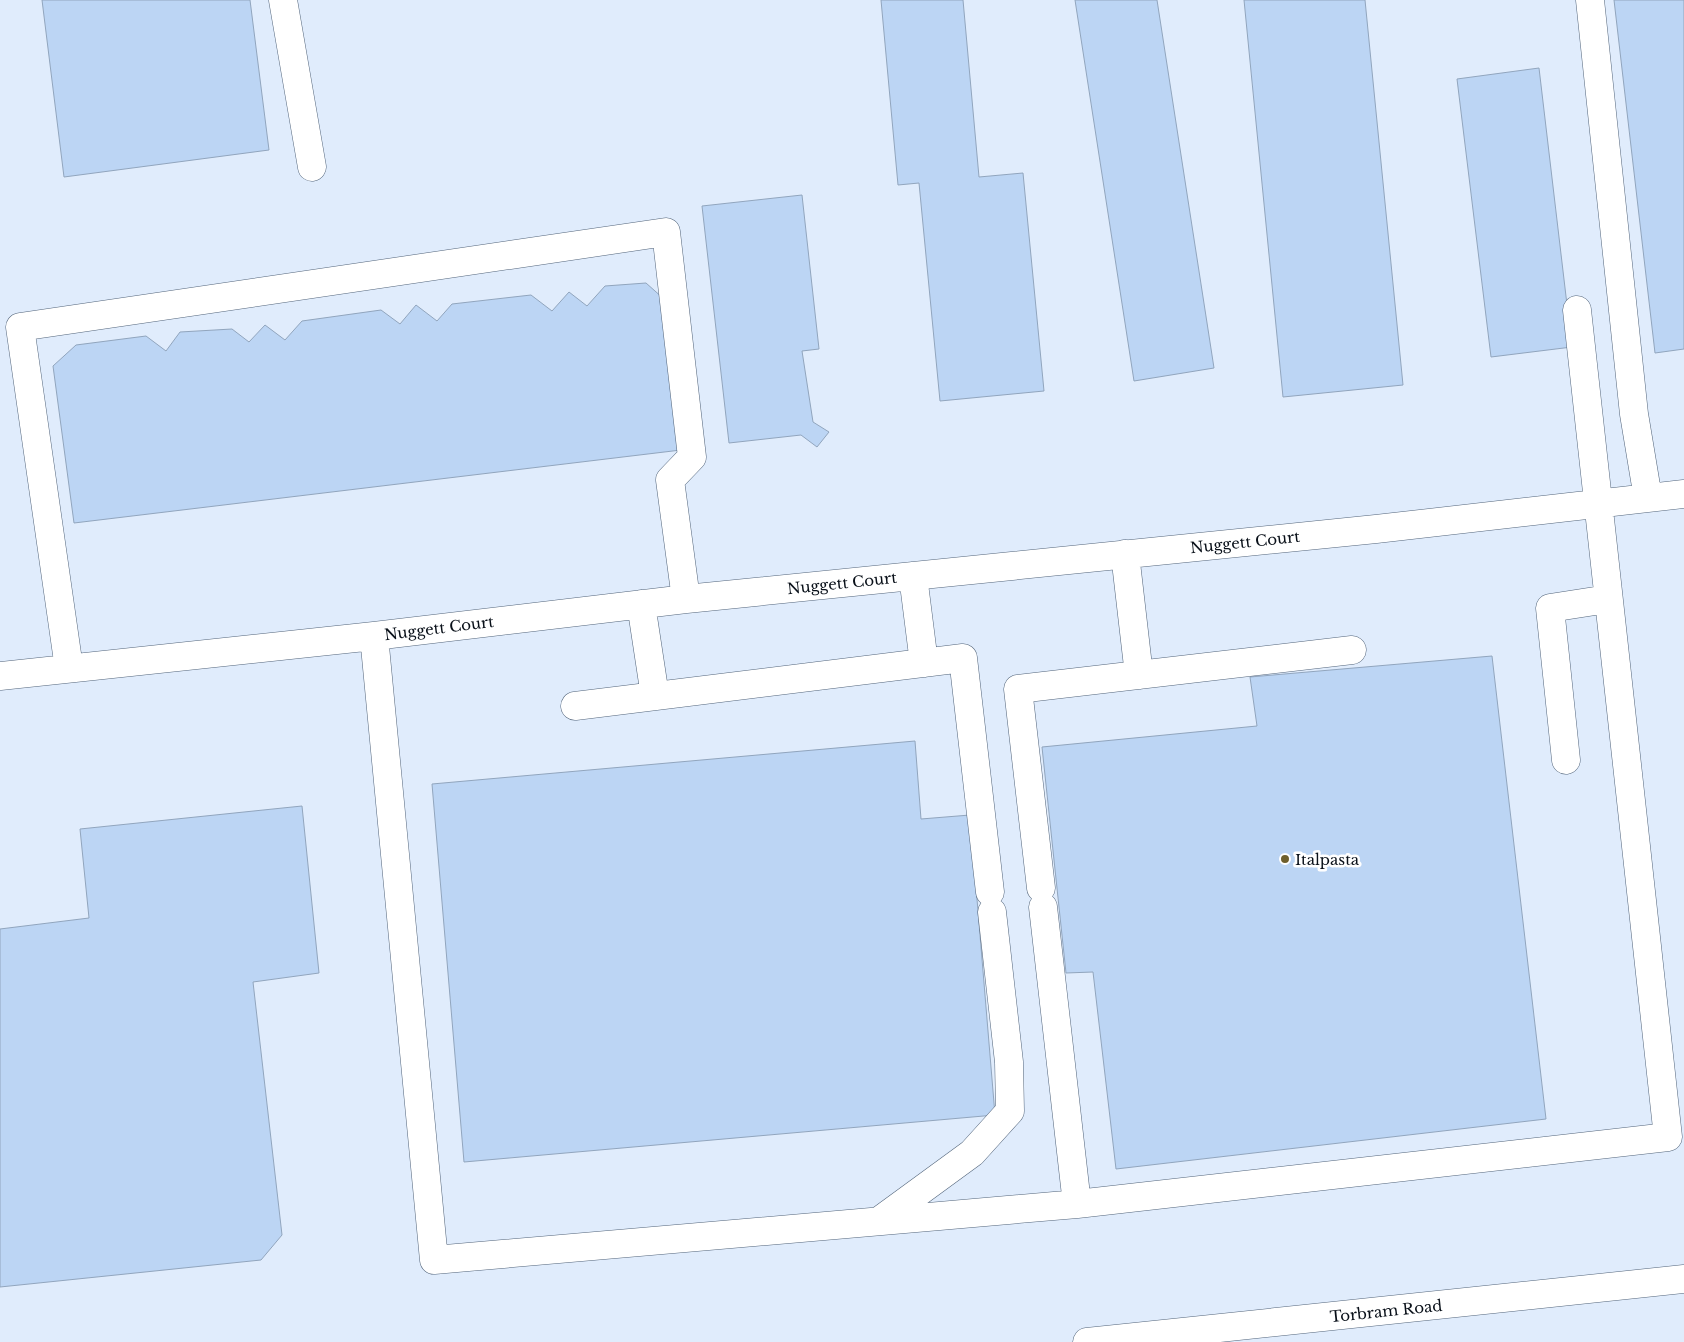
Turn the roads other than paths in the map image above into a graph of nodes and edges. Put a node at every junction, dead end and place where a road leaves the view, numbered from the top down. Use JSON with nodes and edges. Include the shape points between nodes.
{"nodes":[{"id":1,"x":283,"y":0,"type":"edge"},
{"id":2,"x":1590,"y":0,"type":"edge"},
{"id":3,"x":312,"y":167,"type":"dead end"},
{"id":4,"x":1577,"y":310,"type":"dead end"},
{"id":5,"x":1684,"y":494,"type":"edge"},
{"id":6,"x":1648,"y":498,"type":"junction"},
{"id":7,"x":1598,"y":504,"type":"junction"},
{"id":8,"x":1125,"y":554,"type":"junction"},
{"id":9,"x":913,"y":576,"type":"junction"},
{"id":10,"x":686,"y":599,"type":"junction"},
{"id":11,"x":1608,"y":599,"type":"junction"},
{"id":12,"x":642,"y":604,"type":"junction"},
{"id":13,"x":374,"y":636,"type":"junction"},
{"id":14,"x":1352,"y":650,"type":"dead end"},
{"id":15,"x":924,"y":663,"type":"junction"},
{"id":16,"x":69,"y":668,"type":"junction"},
{"id":17,"x":1139,"y":675,"type":"junction"},
{"id":18,"x":0,"y":676,"type":"edge"},
{"id":19,"x":655,"y":696,"type":"junction"},
{"id":20,"x":575,"y":706,"type":"dead end"},
{"id":21,"x":1566,"y":760,"type":"dead end"},
{"id":22,"x":1077,"y":1204,"type":"junction"},
{"id":23,"x":879,"y":1221,"type":"junction"},
{"id":24,"x":1684,"y":1279,"type":"edge"},
{"id":25,"x":1087,"y":1342,"type":"edge"}],
"edges":[{"from":1,"to":3,"type":"street"},
{"from":2,"to":6,"type":"street","via":[[1634,414]]},
{"from":4,"to":7,"type":"street"},
{"from":5,"to":6,"type":"street","name":"Nuggett Court"},
{"from":6,"to":7,"type":"street","name":"Nuggett Court"},
{"from":7,"to":8,"type":"street","name":"Nuggett Court"},
{"from":7,"to":11,"type":"street"},
{"from":8,"to":9,"type":"street","name":"Nuggett Court"},
{"from":8,"to":17,"type":"street"},
{"from":9,"to":10,"type":"street","name":"Nuggett Court"},
{"from":9,"to":15,"type":"street"},
{"from":10,"to":12,"type":"street","name":"Nuggett Court"},
{"from":10,"to":16,"type":"street","via":[[670,480],[692,457],[666,232],[20,327]]},
{"from":11,"to":21,"type":"street","via":[[1550,608]]},
{"from":11,"to":22,"type":"street","via":[[1668,1137]]},
{"from":12,"to":13,"type":"street","name":"Nuggett Court"},
{"from":12,"to":19,"type":"street"},
{"from":13,"to":16,"type":"street","name":"Nuggett Court"},
{"from":13,"to":23,"type":"street","via":[[434,1260]]},
{"from":14,"to":17,"type":"street"},
{"from":15,"to":19,"type":"street"},
{"from":15,"to":23,"type":"street","via":[[963,658],[1009,1062],[1010,1111],[972,1152]]},
{"from":16,"to":18,"type":"street","name":"Nuggett Court"},
{"from":17,"to":22,"type":"street","via":[[1018,689]]},
{"from":19,"to":20,"type":"street"},
{"from":22,"to":23,"type":"street"},
{"from":24,"to":25,"type":"street","name":"Torbram Road"}]}
